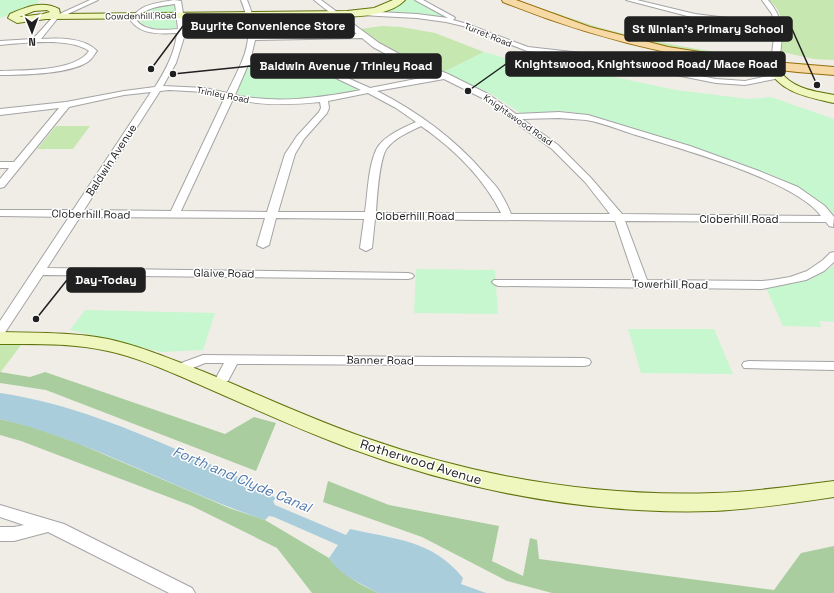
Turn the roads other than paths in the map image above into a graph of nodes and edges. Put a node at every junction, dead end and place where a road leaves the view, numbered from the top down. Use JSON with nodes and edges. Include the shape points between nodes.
{"nodes":[{"id":1,"x":95,"y":0,"type":"edge"},
{"id":2,"x":244,"y":0,"type":"edge"},
{"id":3,"x":317,"y":0,"type":"edge"},
{"id":4,"x":400,"y":0,"type":"edge"},
{"id":5,"x":418,"y":0,"type":"edge"},
{"id":6,"x":507,"y":0,"type":"edge"},
{"id":7,"x":530,"y":0,"type":"edge"},
{"id":8,"x":629,"y":0,"type":"edge"},
{"id":9,"x":765,"y":0,"type":"edge"},
{"id":10,"x":178,"y":1,"type":"edge"},
{"id":11,"x":43,"y":7,"type":"edge"},
{"id":12,"x":360,"y":13,"type":"junction"},
{"id":13,"x":62,"y":14,"type":"junction"},
{"id":14,"x":335,"y":14,"type":"junction"},
{"id":15,"x":249,"y":15,"type":"junction"},
{"id":16,"x":181,"y":16,"type":"junction"},
{"id":17,"x":134,"y":17,"type":"junction"},
{"id":18,"x":458,"y":23,"type":"junction"},
{"id":19,"x":779,"y":27,"type":"junction"},
{"id":20,"x":182,"y":31,"type":"junction"},
{"id":21,"x":362,"y":36,"type":"junction"},
{"id":22,"x":252,"y":38,"type":"junction"},
{"id":23,"x":35,"y":41,"type":"junction"},
{"id":24,"x":0,"y":43,"type":"edge"},
{"id":25,"x":245,"y":63,"type":"junction"},
{"id":26,"x":834,"y":63,"type":"edge"},
{"id":27,"x":776,"y":64,"type":"junction"},
{"id":28,"x":834,"y":71,"type":"edge"},
{"id":29,"x":3,"y":73,"type":"edge"},
{"id":30,"x":445,"y":76,"type":"junction"},
{"id":31,"x":0,"y":81,"type":"edge"},
{"id":32,"x":157,"y":88,"type":"junction"},
{"id":33,"x":369,"y":91,"type":"junction"},
{"id":34,"x":230,"y":95,"type":"junction"},
{"id":35,"x":324,"y":99,"type":"junction"},
{"id":36,"x":834,"y":99,"type":"edge"},
{"id":37,"x":66,"y":105,"type":"junction"},
{"id":38,"x":0,"y":112,"type":"edge"},
{"id":39,"x":514,"y":117,"type":"junction"},
{"id":40,"x":422,"y":122,"type":"junction"},
{"id":41,"x":0,"y":165,"type":"edge"},
{"id":42,"x":15,"y":166,"type":"junction"},
{"id":43,"x":0,"y":185,"type":"edge"},
{"id":44,"x":0,"y":213,"type":"edge"},
{"id":45,"x":76,"y":214,"type":"junction"},
{"id":46,"x":174,"y":215,"type":"junction"},
{"id":47,"x":272,"y":215,"type":"junction"},
{"id":48,"x":370,"y":216,"type":"junction"},
{"id":49,"x":508,"y":217,"type":"junction"},
{"id":50,"x":619,"y":218,"type":"junction"},
{"id":51,"x":832,"y":222,"type":"edge"},
{"id":52,"x":264,"y":245,"type":"dead end"},
{"id":53,"x":366,"y":248,"type":"dead end"},
{"id":54,"x":834,"y":255,"type":"edge"},
{"id":55,"x":39,"y":271,"type":"junction"},
{"id":56,"x":408,"y":276,"type":"dead end"},
{"id":57,"x":498,"y":282,"type":"dead end"},
{"id":58,"x":642,"y":284,"type":"junction"},
{"id":59,"x":0,"y":331,"type":"edge"},
{"id":60,"x":0,"y":338,"type":"edge"},
{"id":61,"x":233,"y":359,"type":"junction"},
{"id":62,"x":584,"y":362,"type":"dead end"},
{"id":63,"x":749,"y":365,"type":"dead end"},
{"id":64,"x":834,"y":366,"type":"edge"},
{"id":65,"x":178,"y":369,"type":"junction"},
{"id":66,"x":223,"y":378,"type":"dead end"},
{"id":67,"x":834,"y":489,"type":"edge"},
{"id":68,"x":0,"y":511,"type":"edge"},
{"id":69,"x":48,"y":525,"type":"junction"},
{"id":70,"x":0,"y":534,"type":"edge"},
{"id":71,"x":186,"y":593,"type":"edge"}],
"edges":[{"from":1,"to":13,"type":"street"},
{"from":2,"to":15,"type":"street"},
{"from":3,"to":14,"type":"street","name":"Knightswood Road"},
{"from":4,"to":12,"type":"street","name":"Cowdenhill Road","via":[[384,8]]},
{"from":5,"to":18,"type":"street","name":"Turret Road","via":[[457,20]]},
{"from":6,"to":27,"type":"main road","via":[[557,21],[632,42],[689,54]]},
{"from":7,"to":27,"type":"main road","via":[[574,18],[652,39]]},
{"from":8,"to":19,"type":"street","via":[[695,16]]},
{"from":9,"to":19,"type":"street","via":[[780,23]]},
{"from":10,"to":16,"type":"street","name":"Baldwin Avenue"},
{"from":10,"to":17,"type":"street","via":[[150,7]]},
{"from":11,"to":11,"type":"street","via":[[10,19]]},
{"from":11,"to":13,"type":"street","name":"Cowdenhill Road"},
{"from":12,"to":14,"type":"street","name":"Cowdenhill Road"},
{"from":12,"to":18,"type":"street","via":[[417,16]]},
{"from":13,"to":17,"type":"street","name":"Cowdenhill Road"},
{"from":13,"to":23,"type":"street"},
{"from":14,"to":15,"type":"street","name":"Cowdenhill Road"},
{"from":14,"to":21,"type":"street","name":"Knightswood Road"},
{"from":15,"to":16,"type":"street","name":"Cowdenhill Road"},
{"from":15,"to":22,"type":"street"},
{"from":16,"to":17,"type":"street","name":"Cowdenhill Road"},
{"from":16,"to":20,"type":"street","name":"Baldwin Avenue"},
{"from":17,"to":20,"type":"street","via":[[135,23],[141,28]]},
{"from":18,"to":27,"type":"street","name":"Turret Road","via":[[527,49],[590,56],[716,82],[752,82]]},
{"from":19,"to":27,"type":"street"},
{"from":20,"to":32,"type":"street","name":"Baldwin Avenue","via":[[176,56]]},
{"from":21,"to":22,"type":"street"},
{"from":21,"to":30,"type":"street","name":"Knightswood Road","via":[[387,52]]},
{"from":22,"to":25,"type":"street"},
{"from":23,"to":24,"type":"street"},
{"from":23,"to":29,"type":"street","via":[[85,45],[92,49],[93,54],[85,61],[69,66]]},
{"from":25,"to":33,"type":"street","via":[[311,66],[335,74]]},
{"from":25,"to":34,"type":"street"},
{"from":26,"to":27,"type":"main road"},
{"from":27,"to":28,"type":"main road"},
{"from":27,"to":36,"type":"street","via":[[785,82]]},
{"from":29,"to":31,"type":"street"},
{"from":30,"to":33,"type":"street","name":"Trinley Road"},
{"from":30,"to":39,"type":"street","name":"Knightswood Road","via":[[485,96]]},
{"from":32,"to":34,"type":"street","name":"Trinley Road","via":[[196,89]]},
{"from":32,"to":37,"type":"street","name":"Trinley Road"},
{"from":32,"to":45,"type":"street","name":"Baldwin Avenue"},
{"from":33,"to":35,"type":"street","name":"Trinley Road"},
{"from":33,"to":40,"type":"street","via":[[399,106]]},
{"from":34,"to":35,"type":"street","name":"Trinley Road","via":[[276,103]]},
{"from":34,"to":46,"type":"street"},
{"from":35,"to":47,"type":"street","via":[[323,113],[300,138],[290,154]]},
{"from":37,"to":38,"type":"street","name":"Trinley Road"},
{"from":37,"to":42,"type":"street"},
{"from":39,"to":50,"type":"street","name":"Knightswood Road","via":[[573,163]]},
{"from":39,"to":51,"type":"street","via":[[549,114],[583,117],[656,138],[779,182],[821,208]]},
{"from":40,"to":48,"type":"street","via":[[397,134],[382,148],[376,168]]},
{"from":40,"to":49,"type":"street","via":[[452,144],[484,178],[495,192]]},
{"from":41,"to":42,"type":"street"},
{"from":42,"to":43,"type":"street"},
{"from":44,"to":45,"type":"street","name":"Cloberhill Road"},
{"from":45,"to":46,"type":"street","name":"Cloberhill Road"},
{"from":45,"to":55,"type":"street","name":"Baldwin Avenue"},
{"from":46,"to":47,"type":"street","name":"Cloberhill Road"},
{"from":47,"to":48,"type":"street","name":"Cloberhill Road"},
{"from":47,"to":52,"type":"street"},
{"from":48,"to":49,"type":"street","name":"Cloberhill Road"},
{"from":48,"to":53,"type":"street"},
{"from":49,"to":50,"type":"street","name":"Cloberhill Road"},
{"from":50,"to":51,"type":"street","name":"Cloberhill Road"},
{"from":50,"to":58,"type":"street","name":"Knightswood Road"},
{"from":54,"to":58,"type":"street","name":"Towerhill Road","via":[[825,265],[812,273],[794,280],[770,284]]},
{"from":55,"to":56,"type":"street","name":"Glaive Road"},
{"from":55,"to":59,"type":"street","name":"Baldwin Avenue"},
{"from":57,"to":58,"type":"street","name":"Towerhill Road"},
{"from":60,"to":65,"type":"street","name":"Rotherwood Avenue","via":[[67,339],[88,342],[136,353]]},
{"from":61,"to":62,"type":"street","name":"Banner Road"},
{"from":61,"to":65,"type":"street","name":"Banner Road","via":[[203,359]]},
{"from":61,"to":66,"type":"street"},
{"from":63,"to":64,"type":"street"},
{"from":65,"to":67,"type":"street","name":"Rotherwood Avenue","via":[[341,437],[399,458],[482,481],[538,492],[587,498],[675,502],[766,499]]},
{"from":68,"to":69,"type":"street"},
{"from":69,"to":70,"type":"street","via":[[14,534]]},
{"from":69,"to":71,"type":"street"}]}
